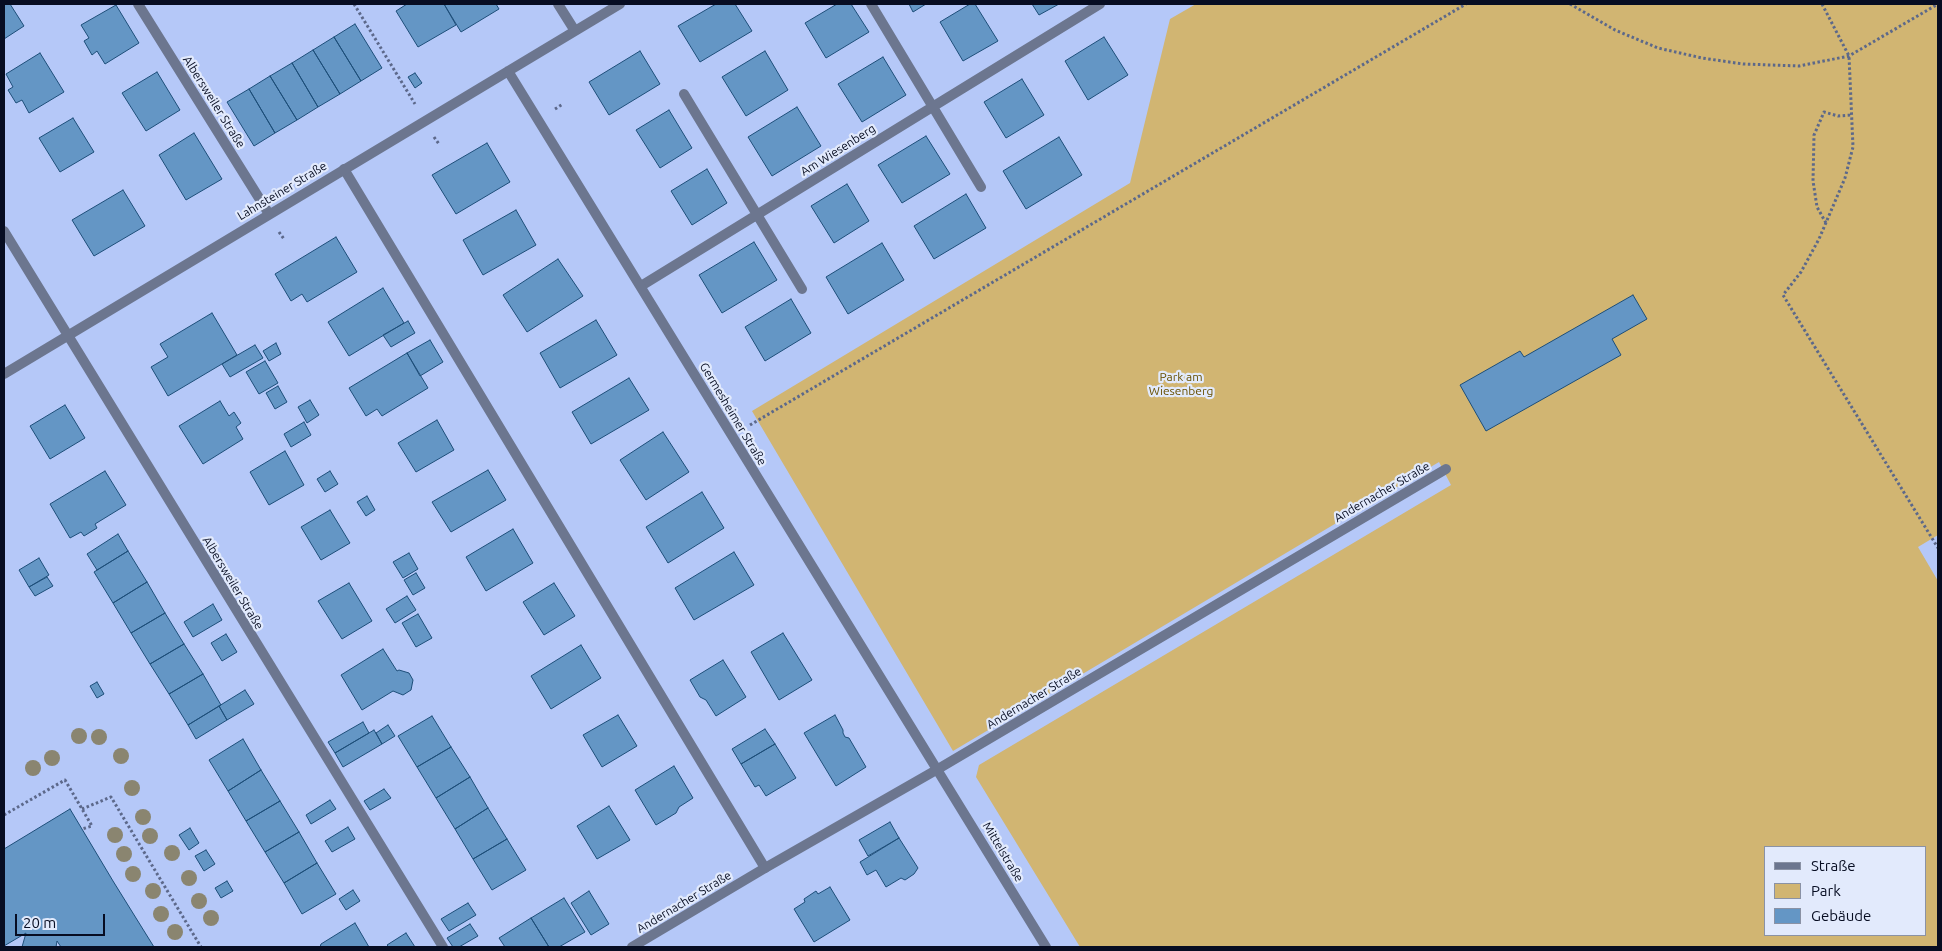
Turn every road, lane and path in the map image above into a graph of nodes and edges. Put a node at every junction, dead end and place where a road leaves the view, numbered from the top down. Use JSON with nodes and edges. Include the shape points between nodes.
{"nodes":[{"id":1,"x":138,"y":4,"type":"edge"},
{"id":2,"x":354,"y":4,"type":"edge"},
{"id":3,"x":558,"y":4,"type":"edge"},
{"id":4,"x":620,"y":4,"type":"edge"},
{"id":5,"x":871,"y":4,"type":"edge"},
{"id":6,"x":1100,"y":4,"type":"edge"},
{"id":7,"x":1466,"y":4,"type":"edge"},
{"id":8,"x":1570,"y":4,"type":"edge"},
{"id":9,"x":1822,"y":4,"type":"edge"},
{"id":10,"x":1938,"y":4,"type":"edge"},
{"id":11,"x":574,"y":31,"type":"junction"},
{"id":12,"x":1850,"y":56,"type":"junction"},
{"id":13,"x":508,"y":71,"type":"junction"},
{"id":14,"x":684,"y":94,"type":"dead end"},
{"id":15,"x":932,"y":107,"type":"junction"},
{"id":16,"x":1852,"y":115,"type":"junction"},
{"id":17,"x":425,"y":121,"type":"junction"},
{"id":18,"x":438,"y":144,"type":"dead end"},
{"id":19,"x":344,"y":169,"type":"junction"},
{"id":20,"x":981,"y":187,"type":"dead end"},
{"id":21,"x":269,"y":214,"type":"junction"},
{"id":22,"x":757,"y":215,"type":"junction"},
{"id":23,"x":1826,"y":224,"type":"junction"},
{"id":24,"x":4,"y":230,"type":"edge"},
{"id":25,"x":640,"y":286,"type":"junction"},
{"id":26,"x":802,"y":289,"type":"dead end"},
{"id":27,"x":68,"y":336,"type":"junction"},
{"id":28,"x":4,"y":374,"type":"edge"},
{"id":29,"x":732,"y":436,"type":"junction"},
{"id":30,"x":1446,"y":469,"type":"dead end"},
{"id":31,"x":1938,"y":548,"type":"edge"},
{"id":32,"x":938,"y":770,"type":"junction"},
{"id":33,"x":82,"y":809,"type":"junction"},
{"id":34,"x":4,"y":815,"type":"edge"},
{"id":35,"x":82,"y":829,"type":"dead end"},
{"id":36,"x":765,"y":868,"type":"junction"},
{"id":37,"x":201,"y":947,"type":"edge"},
{"id":38,"x":443,"y":947,"type":"edge"},
{"id":39,"x":632,"y":947,"type":"edge"},
{"id":40,"x":1046,"y":947,"type":"edge"}],
"edges":[{"from":1,"to":21,"type":"street","name":"Albersweiler Straße"},
{"from":2,"to":17,"type":"path"},
{"from":3,"to":11,"type":"street"},
{"from":4,"to":11,"type":"street","name":"Lahnsteiner Straße"},
{"from":5,"to":15,"type":"street"},
{"from":6,"to":15,"type":"street","name":"Am Wiesenberg"},
{"from":7,"to":29,"type":"path"},
{"from":8,"to":12,"type":"path","via":[[1615,30],[1658,48],[1702,58],[1743,64],[1799,66]]},
{"from":9,"to":12,"type":"path"},
{"from":10,"to":12,"type":"path"},
{"from":11,"to":13,"type":"street","name":"Lahnsteiner Straße"},
{"from":12,"to":16,"type":"path"},
{"from":13,"to":17,"type":"street","name":"Lahnsteiner Straße"},
{"from":13,"to":25,"type":"street","name":"Germesheimer Straße"},
{"from":14,"to":22,"type":"street"},
{"from":15,"to":20,"type":"street"},
{"from":15,"to":22,"type":"street","name":"Am Wiesenberg"},
{"from":16,"to":23,"type":"path","via":[[1853,147],[1845,178]]},
{"from":16,"to":23,"type":"path","via":[[1824,112],[1814,135],[1812,181],[1817,207]]},
{"from":17,"to":18,"type":"path"},
{"from":17,"to":19,"type":"street","name":"Lahnsteiner Straße"},
{"from":19,"to":21,"type":"street","name":"Lahnsteiner Straße"},
{"from":19,"to":36,"type":"street"},
{"from":21,"to":27,"type":"street","name":"Lahnsteiner Straße"},
{"from":22,"to":25,"type":"street","name":"Am Wiesenberg"},
{"from":22,"to":26,"type":"street"},
{"from":23,"to":31,"type":"path","via":[[1801,272],[1782,295]]},
{"from":24,"to":27,"type":"street","name":"Albersweiler Straße"},
{"from":25,"to":29,"type":"street","name":"Germesheimer Straße"},
{"from":27,"to":28,"type":"street","name":"Lahnsteiner Straße"},
{"from":27,"to":38,"type":"street","name":"Albersweiler Straße"},
{"from":29,"to":32,"type":"street","name":"Germesheimer Straße"},
{"from":30,"to":32,"type":"street","name":"Andernacher Straße"},
{"from":32,"to":36,"type":"street","name":"Andernacher Straße"},
{"from":32,"to":40,"type":"street","name":"Mittelstraße"},
{"from":33,"to":34,"type":"path","via":[[65,780]]},
{"from":33,"to":35,"type":"path","via":[[92,826]]},
{"from":33,"to":37,"type":"path","via":[[111,797]]},
{"from":36,"to":39,"type":"street","name":"Andernacher Straße"}]}
